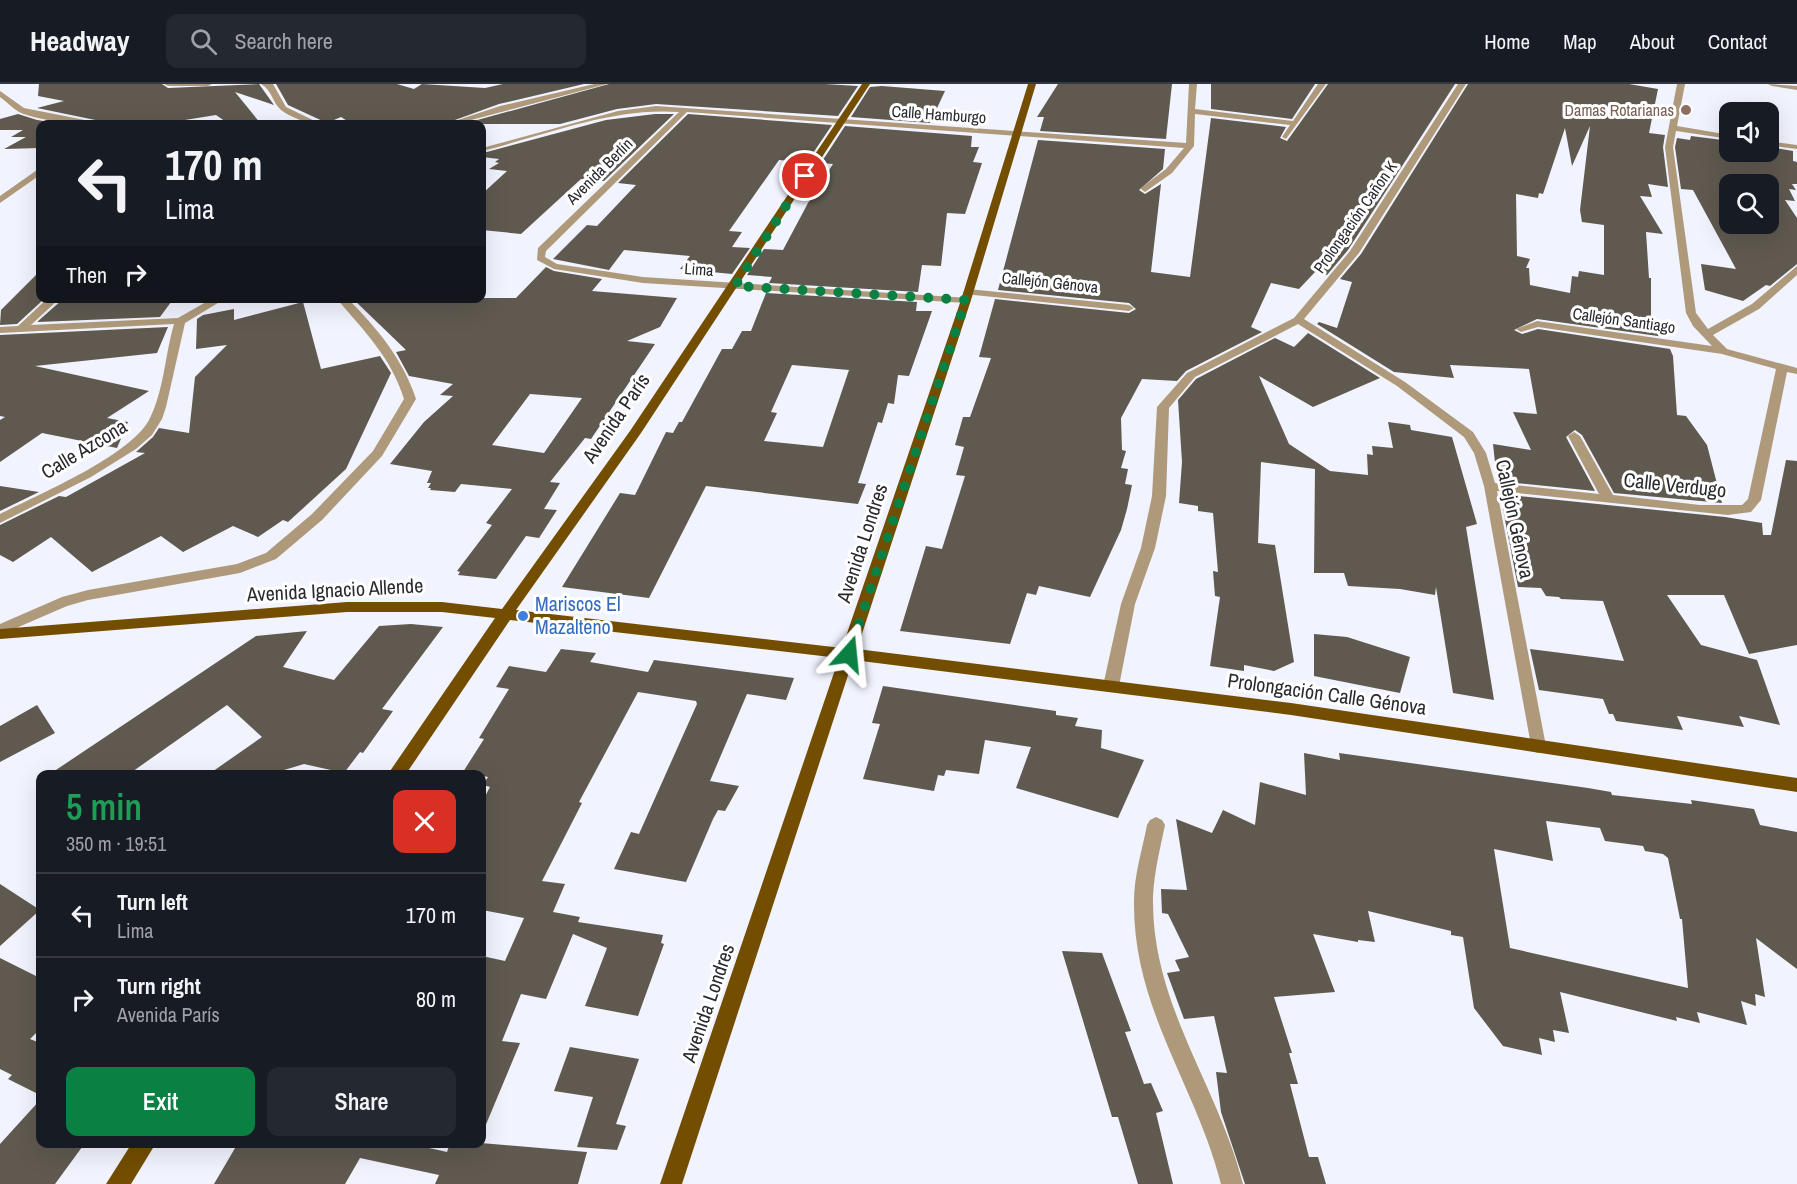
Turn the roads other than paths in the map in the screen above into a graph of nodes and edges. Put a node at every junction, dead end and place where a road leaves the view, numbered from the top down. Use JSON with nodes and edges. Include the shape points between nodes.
{"nodes":[{"id":1,"x":168,"y":84,"type":"edge"},
{"id":2,"x":208,"y":84,"type":"edge"},
{"id":3,"x":265,"y":84,"type":"edge"},
{"id":4,"x":603,"y":84,"type":"edge"},
{"id":5,"x":866,"y":84,"type":"edge"},
{"id":6,"x":1032,"y":84,"type":"edge"},
{"id":7,"x":1193,"y":84,"type":"edge"},
{"id":8,"x":1322,"y":84,"type":"edge"},
{"id":9,"x":1462,"y":84,"type":"edge"},
{"id":10,"x":1681,"y":84,"type":"edge"},
{"id":11,"x":1772,"y":84,"type":"edge"},
{"id":12,"x":1797,"y":88,"type":"edge"},
{"id":13,"x":0,"y":93,"type":"edge"},
{"id":14,"x":685,"y":110,"type":"junction"},
{"id":15,"x":1191,"y":111,"type":"junction"},
{"id":16,"x":72,"y":120,"type":"edge"},
{"id":17,"x":308,"y":120,"type":"edge"},
{"id":18,"x":463,"y":120,"type":"edge"},
{"id":19,"x":841,"y":121,"type":"junction"},
{"id":20,"x":1293,"y":123,"type":"junction"},
{"id":21,"x":1673,"y":128,"type":"junction"},
{"id":22,"x":1018,"y":134,"type":"junction"},
{"id":23,"x":1719,"y":135,"type":"edge"},
{"id":24,"x":1286,"y":137,"type":"dead end"},
{"id":25,"x":1779,"y":145,"type":"edge"},
{"id":26,"x":1190,"y":146,"type":"junction"},
{"id":27,"x":1797,"y":147,"type":"edge"},
{"id":28,"x":486,"y":148,"type":"dead end"},
{"id":29,"x":36,"y":175,"type":"edge"},
{"id":30,"x":32,"y":188,"type":"dead end"},
{"id":31,"x":0,"y":189,"type":"edge"},
{"id":32,"x":15,"y":189,"type":"junction"},
{"id":33,"x":1145,"y":189,"type":"dead end"},
{"id":34,"x":0,"y":200,"type":"edge"},
{"id":35,"x":540,"y":258,"type":"joint"},
{"id":36,"x":1797,"y":268,"type":"edge"},
{"id":37,"x":735,"y":286,"type":"junction"},
{"id":38,"x":967,"y":296,"type":"junction"},
{"id":39,"x":50,"y":303,"type":"edge"},
{"id":40,"x":212,"y":303,"type":"edge"},
{"id":41,"x":345,"y":303,"type":"edge"},
{"id":42,"x":1129,"y":308,"type":"dead end"},
{"id":43,"x":1298,"y":320,"type":"junction"},
{"id":44,"x":180,"y":321,"type":"junction"},
{"id":45,"x":1521,"y":329,"type":"dead end"},
{"id":46,"x":0,"y":330,"type":"edge"},
{"id":47,"x":20,"y":330,"type":"junction"},
{"id":48,"x":1706,"y":334,"type":"junction"},
{"id":49,"x":1724,"y":351,"type":"junction"},
{"id":50,"x":1782,"y":368,"type":"junction"},
{"id":51,"x":1797,"y":371,"type":"edge"},
{"id":52,"x":1574,"y":436,"type":"dead end"},
{"id":53,"x":1490,"y":486,"type":"junction"},
{"id":54,"x":1608,"y":498,"type":"junction"},
{"id":55,"x":0,"y":519,"type":"edge"},
{"id":56,"x":506,"y":614,"type":"junction"},
{"id":57,"x":0,"y":632,"type":"edge"},
{"id":58,"x":849,"y":654,"type":"junction"},
{"id":59,"x":1111,"y":686,"type":"junction"},
{"id":60,"x":1538,"y":746,"type":"junction"},
{"id":61,"x":400,"y":770,"type":"edge"},
{"id":62,"x":1797,"y":785,"type":"edge"},
{"id":63,"x":1156,"y":825,"type":"dead end"},
{"id":64,"x":142,"y":1148,"type":"edge"},
{"id":65,"x":117,"y":1184,"type":"edge"},
{"id":66,"x":671,"y":1184,"type":"edge"},
{"id":67,"x":1232,"y":1184,"type":"edge"}],
"edges":[{"from":1,"to":2,"type":"street"},
{"from":3,"to":17,"type":"street","via":[[270,85],[283,108]]},
{"from":4,"to":18,"type":"street"},
{"from":5,"to":19,"type":"main road","name":"Avenida París"},
{"from":6,"to":22,"type":"main road","name":"Avenida Londres"},
{"from":7,"to":15,"type":"street"},
{"from":8,"to":20,"type":"street"},
{"from":9,"to":43,"type":"street","name":"Prolongación Cañon K","via":[[1354,253]]},
{"from":10,"to":21,"type":"street"},
{"from":11,"to":12,"type":"street"},
{"from":13,"to":16,"type":"street","via":[[21,110]]},
{"from":14,"to":19,"type":"street","name":"Calle Hamburgo"},
{"from":14,"to":28,"type":"street","name":"Calle Hamburgo","via":[[656,108],[618,113]]},
{"from":14,"to":35,"type":"street","name":"Avenida Berlín","via":[[541,250]]},
{"from":15,"to":20,"type":"street"},
{"from":15,"to":26,"type":"street"},
{"from":19,"to":22,"type":"street","name":"Calle Hamburgo"},
{"from":19,"to":37,"type":"main road","name":"Avenida París"},
{"from":20,"to":24,"type":"street"},
{"from":21,"to":23,"type":"street"},
{"from":21,"to":48,"type":"street","via":[[1669,147],[1671,169],[1691,313]]},
{"from":22,"to":26,"type":"street","name":"Calle Hamburgo"},
{"from":22,"to":38,"type":"main road","name":"Avenida Londres"},
{"from":25,"to":27,"type":"street"},
{"from":26,"to":33,"type":"street"},
{"from":29,"to":32,"type":"street"},
{"from":30,"to":32,"type":"street"},
{"from":31,"to":32,"type":"street"},
{"from":32,"to":34,"type":"street"},
{"from":35,"to":37,"type":"street","name":"Lima","via":[[554,266],[643,280]]},
{"from":36,"to":48,"type":"street","via":[[1789,279],[1736,320]]},
{"from":37,"to":38,"type":"street","name":"Lima"},
{"from":37,"to":56,"type":"main road","name":"Avenida París","via":[[579,515]]},
{"from":38,"to":42,"type":"street","name":"Callejón Génova"},
{"from":38,"to":58,"type":"main road","name":"Avenida Londres"},
{"from":39,"to":47,"type":"street"},
{"from":40,"to":44,"type":"street"},
{"from":41,"to":57,"type":"street","via":[[372,328],[406,383],[410,399],[378,453],[317,517],[271,556],[240,568],[88,595],[62,602]]},
{"from":43,"to":53,"type":"street","name":"Callejón Génova","via":[[1401,384],[1469,435],[1480,453]]},
{"from":43,"to":59,"type":"street","name":"Prolongación Cañon K","via":[[1191,375],[1163,407],[1159,496],[1148,548],[1128,604]]},
{"from":44,"to":47,"type":"street"},
{"from":44,"to":55,"type":"street","name":"Calle Azcona","via":[[156,421],[144,435],[92,470]]},
{"from":45,"to":49,"type":"street","name":"Callejón Santiago","via":[[1538,324]]},
{"from":46,"to":47,"type":"street"},
{"from":48,"to":49,"type":"street"},
{"from":49,"to":50,"type":"street","name":"Callejón Santiago"},
{"from":50,"to":51,"type":"street","name":"Callejón Santiago"},
{"from":50,"to":54,"type":"street","name":"Calle Verdugo","via":[[1754,500],[1746,509],[1728,511]]},
{"from":52,"to":54,"type":"street"},
{"from":53,"to":54,"type":"street","name":"Calle Verdugo"},
{"from":53,"to":60,"type":"street","name":"Callejón Génova"},
{"from":56,"to":57,"type":"main road","name":"Avenida Ignacio Allende","via":[[391,605]]},
{"from":56,"to":58,"type":"main road","name":"Avenida Ignacio Allende"},
{"from":56,"to":61,"type":"main road","name":"Avenida París"},
{"from":58,"to":59,"type":"main road","name":"Prolongación Calle Génova"},
{"from":58,"to":66,"type":"main road","name":"Avenida Londres"},
{"from":59,"to":60,"type":"main road","name":"Prolongación Calle Génova"},
{"from":60,"to":62,"type":"main road","name":"Prolongación Calle Génova"},
{"from":63,"to":67,"type":"street","via":[[1144,888],[1153,981],[1211,1118]]},
{"from":64,"to":65,"type":"main road"}]}
